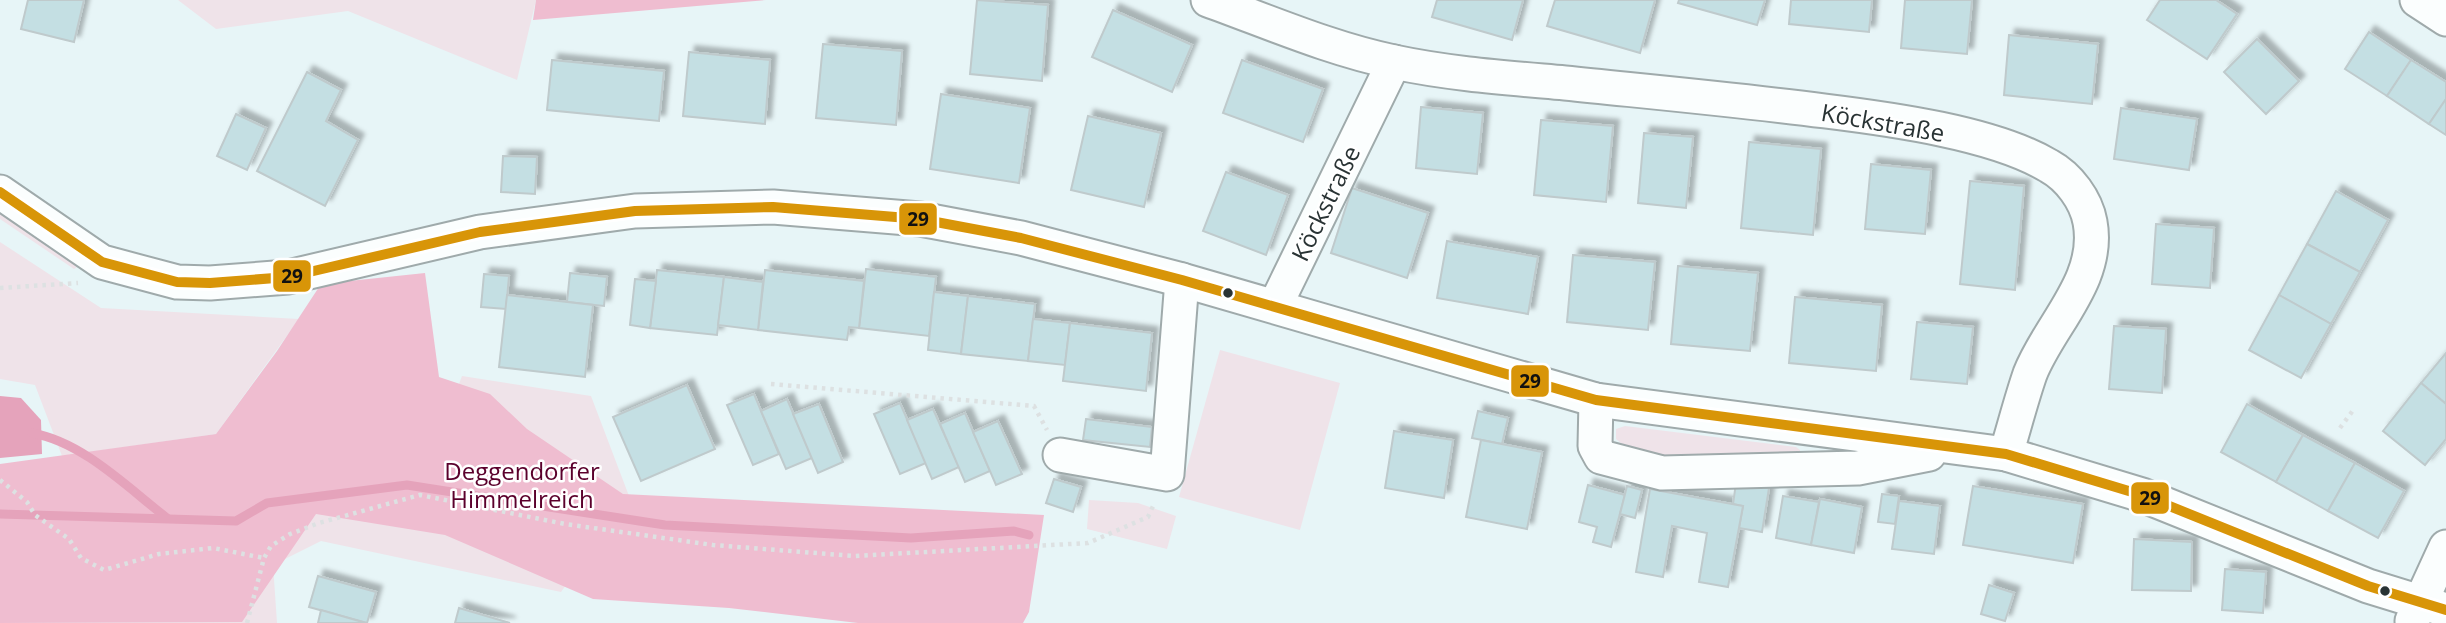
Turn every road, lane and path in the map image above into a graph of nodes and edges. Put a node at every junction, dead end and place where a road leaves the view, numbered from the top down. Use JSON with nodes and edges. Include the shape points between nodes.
{"nodes":[{"id":1,"x":1208,"y":0,"type":"edge"},
{"id":2,"x":2417,"y":0,"type":"edge"},
{"id":3,"x":2446,"y":19,"type":"edge"},
{"id":4,"x":1394,"y":62,"type":"junction"},
{"id":5,"x":0,"y":192,"type":"edge"},
{"id":6,"x":1182,"y":280,"type":"junction"},
{"id":7,"x":84,"y":281,"type":"dead end"},
{"id":8,"x":0,"y":288,"type":"edge"},
{"id":9,"x":1275,"y":306,"type":"junction"},
{"id":10,"x":771,"y":384,"type":"dead end"},
{"id":11,"x":1596,"y":400,"type":"junction"},
{"id":12,"x":1034,"y":405,"type":"dead end"},
{"id":13,"x":2354,"y":409,"type":"dead end"},
{"id":14,"x":2340,"y":428,"type":"dead end"},
{"id":15,"x":1956,"y":448,"type":"junction"},
{"id":16,"x":2006,"y":454,"type":"junction"},
{"id":17,"x":1060,"y":455,"type":"dead end"},
{"id":18,"x":1167,"y":474,"type":"junction"},
{"id":19,"x":0,"y":480,"type":"edge"},
{"id":20,"x":2446,"y":547,"type":"edge"},
{"id":21,"x":264,"y":558,"type":"junction"},
{"id":22,"x":2426,"y":612,"type":"edge"},
{"id":23,"x":247,"y":623,"type":"edge"}],
"edges":[{"from":1,"to":4,"type":"street","name":"Köckstraße"},
{"from":2,"to":3,"type":"street"},
{"from":4,"to":9,"type":"street","name":"Köckstraße"},
{"from":4,"to":16,"type":"street","name":"Köckstraße","via":[[1875,117],[1952,133],[2049,166],[2081,197],[2091,240],[2072,301],[2031,372]]},
{"from":5,"to":6,"type":"street","via":[[102,262],[177,282],[288,277],[480,232],[635,211],[773,207],[920,219],[1021,238]]},
{"from":6,"to":9,"type":"street"},
{"from":6,"to":18,"type":"street"},
{"from":7,"to":8,"type":"path"},
{"from":9,"to":11,"type":"street"},
{"from":10,"to":12,"type":"path"},
{"from":11,"to":15,"type":"street"},
{"from":11,"to":15,"type":"street","via":[[1595,446],[1601,457],[1662,473],[1858,468]]},
{"from":13,"to":14,"type":"path"},
{"from":15,"to":16,"type":"street"},
{"from":16,"to":22,"type":"street","via":[[2142,495]]},
{"from":17,"to":18,"type":"street"},
{"from":18,"to":21,"type":"path","via":[[1149,517],[1088,543],[854,556],[686,541],[565,524],[420,495],[290,534],[271,546]]},
{"from":19,"to":21,"type":"path","via":[[27,502],[35,515],[69,539],[81,558],[104,570],[159,554],[213,548]]},
{"from":20,"to":22,"type":"street"},
{"from":21,"to":23,"type":"path"}]}
